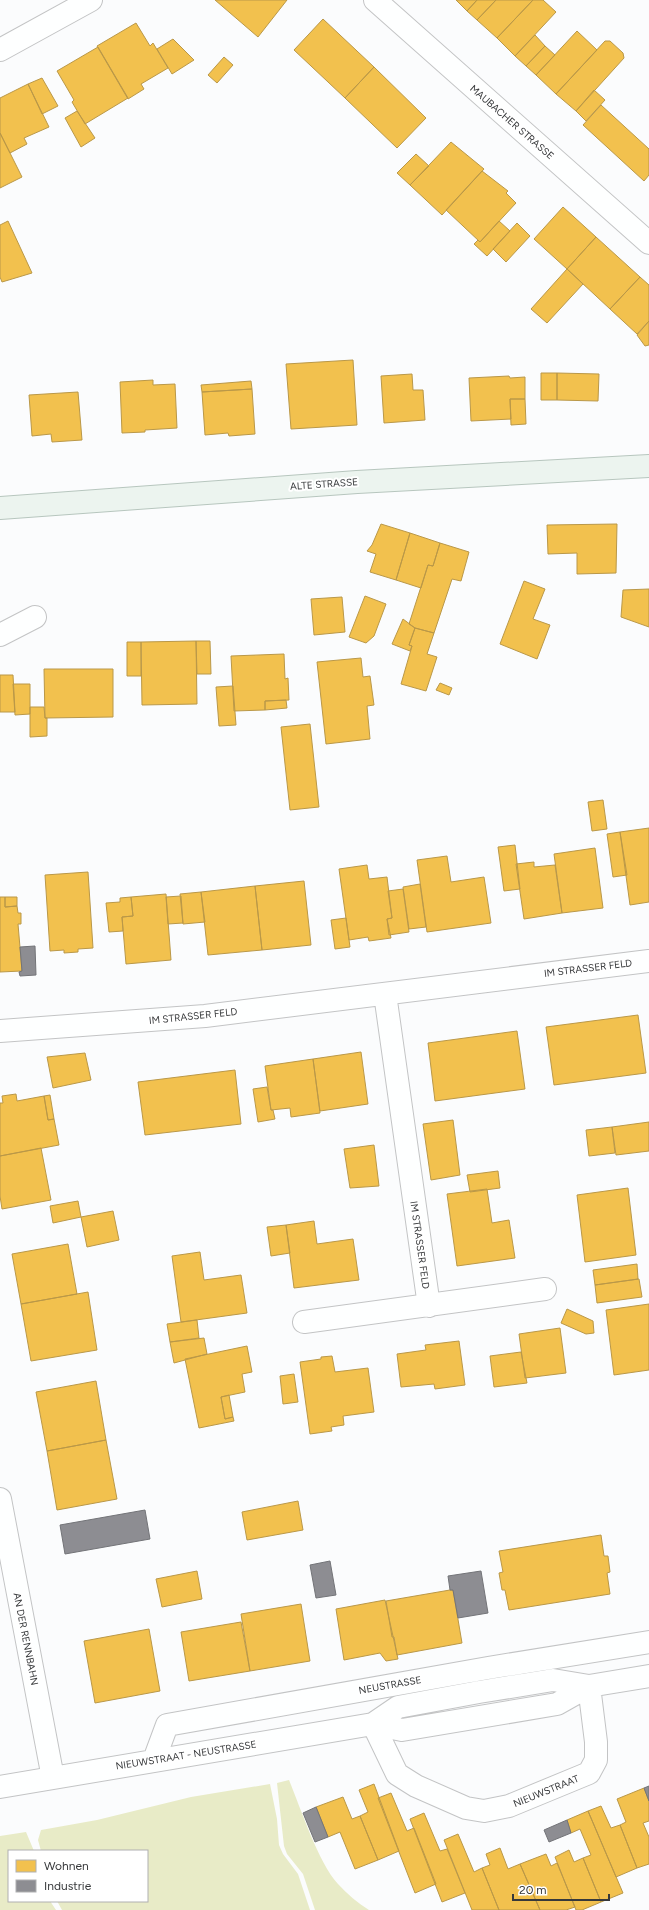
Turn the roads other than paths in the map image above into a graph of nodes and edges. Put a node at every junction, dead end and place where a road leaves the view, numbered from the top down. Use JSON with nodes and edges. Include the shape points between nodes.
{"nodes":[{"id":1,"x":92,"y":0,"type":"edge"},
{"id":2,"x":375,"y":0,"type":"edge"},
{"id":3,"x":0,"y":50,"type":"edge"},
{"id":4,"x":649,"y":243,"type":"edge"},
{"id":5,"x":649,"y":466,"type":"edge"},
{"id":6,"x":0,"y":508,"type":"edge"},
{"id":7,"x":35,"y":617,"type":"dead end"},
{"id":8,"x":0,"y":635,"type":"edge"},
{"id":9,"x":649,"y":961,"type":"edge"},
{"id":10,"x":385,"y":994,"type":"junction"},
{"id":11,"x":0,"y":1031,"type":"edge"},
{"id":12,"x":545,"y":1290,"type":"dead end"},
{"id":13,"x":429,"y":1306,"type":"junction"},
{"id":14,"x":304,"y":1322,"type":"dead end"},
{"id":15,"x":0,"y":1499,"type":"edge"},
{"id":16,"x":649,"y":1642,"type":"edge"},
{"id":17,"x":649,"y":1676,"type":"edge"},
{"id":18,"x":588,"y":1686,"type":"junction"},
{"id":19,"x":373,"y":1724,"type":"junction"},
{"id":20,"x":154,"y":1760,"type":"junction"},
{"id":21,"x":53,"y":1778,"type":"junction"},
{"id":22,"x":0,"y":1787,"type":"edge"}],
"edges":[{"from":1,"to":3,"type":"street"},
{"from":2,"to":4,"type":"street","name":"MAUBACHER STRASSE"},
{"from":5,"to":6,"type":"main road","name":"ALTE STRASSE","via":[[357,482]]},
{"from":7,"to":8,"type":"street"},
{"from":9,"to":10,"type":"street","name":"IM STRASSER FELD"},
{"from":10,"to":11,"type":"street","name":"IM STRASSER FELD","via":[[205,1016]]},
{"from":10,"to":13,"type":"street","name":"IM STRASSER FELD"},
{"from":12,"to":13,"type":"street"},
{"from":13,"to":14,"type":"street"},
{"from":15,"to":21,"type":"street","name":"AN DER RENNBAHN"},
{"from":16,"to":20,"type":"street","name":"NEUSTRASSE","via":[[480,1669],[167,1726]]},
{"from":17,"to":18,"type":"street"},
{"from":18,"to":19,"type":"street","via":[[553,1680],[479,1692],[398,1707]]},
{"from":18,"to":19,"type":"street","name":"NIEUWSTRAAT","via":[[596,1742],[596,1760],[589,1773],[509,1806],[484,1811],[466,1808],[416,1786],[397,1774]]},
{"from":19,"to":20,"type":"street","name":"NIEUWSTRAAT - NEUSTRASSE"},
{"from":20,"to":21,"type":"street","name":"NIEUWSTRAAT - NEUSTRASSE"},
{"from":21,"to":22,"type":"street","name":"NIEUWSTRAAT - NEUSTRASSE"}]}
